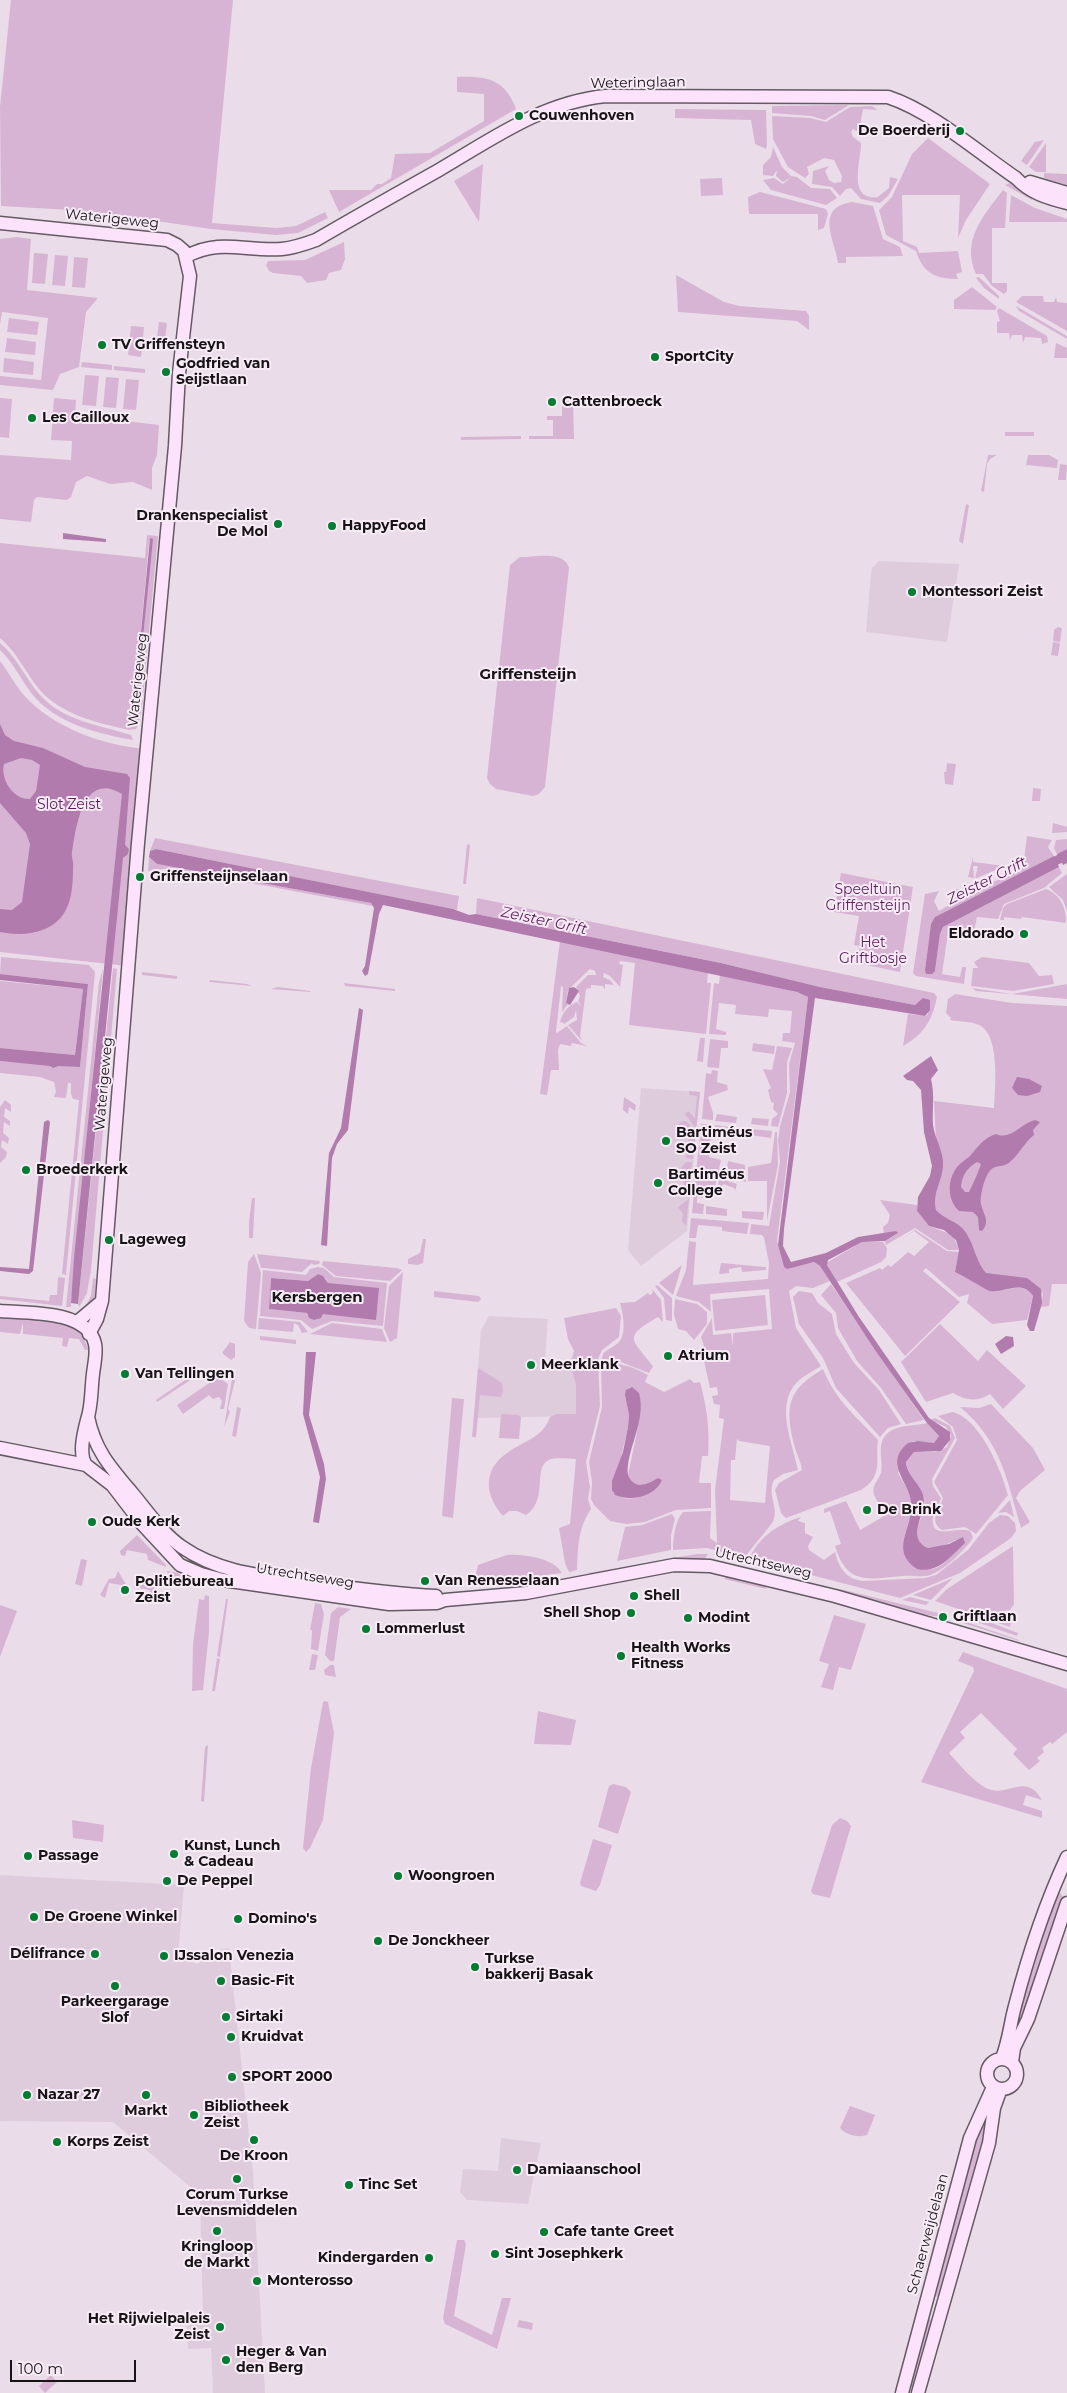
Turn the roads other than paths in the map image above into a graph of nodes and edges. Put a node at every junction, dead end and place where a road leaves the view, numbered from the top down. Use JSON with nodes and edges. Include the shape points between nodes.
{"nodes":[{"id":1,"x":1016,"y":178,"type":"junction"},
{"id":2,"x":1067,"y":193,"type":"edge"},
{"id":3,"x":1067,"y":203,"type":"edge"},
{"id":4,"x":0,"y":223,"type":"edge"},
{"id":5,"x":186,"y":256,"type":"junction"},
{"id":6,"x":102,"y":1301,"type":"junction"},
{"id":7,"x":0,"y":1311,"type":"edge"},
{"id":8,"x":77,"y":1322,"type":"junction"},
{"id":9,"x":90,"y":1334,"type":"junction"},
{"id":10,"x":88,"y":1417,"type":"junction"},
{"id":11,"x":0,"y":1448,"type":"edge"},
{"id":12,"x":86,"y":1465,"type":"junction"},
{"id":13,"x":445,"y":1600,"type":"junction"},
{"id":14,"x":1067,"y":1664,"type":"edge"},
{"id":15,"x":1067,"y":1857,"type":"edge"},
{"id":16,"x":1067,"y":1903,"type":"edge"},
{"id":17,"x":1007,"y":2060,"type":"junction"},
{"id":18,"x":996,"y":2088,"type":"junction"},
{"id":19,"x":902,"y":2393,"type":"edge"},
{"id":20,"x":918,"y":2393,"type":"edge"}],
"edges":[{"from":1,"to":2,"type":"street","name":"Weteringlaan"},
{"from":1,"to":3,"type":"street","name":"Weteringlaan","via":[[1025,188]]},
{"from":1,"to":5,"type":"street","name":"Weteringlaan","via":[[907,103],[888,96],[580,98],[554,106],[516,125],[316,240],[280,250],[216,246],[201,248]]},
{"from":4,"to":5,"type":"street","name":"Waterigeweg","via":[[167,240],[177,245]]},
{"from":5,"to":6,"type":"street","name":"Waterigeweg","via":[[190,276],[138,843]]},
{"from":6,"to":8,"type":"street"},
{"from":6,"to":9,"type":"street","name":"Waterigeweg"},
{"from":7,"to":8,"type":"street"},
{"from":8,"to":9,"type":"street"},
{"from":9,"to":10,"type":"street","via":[[95,1352]]},
{"from":10,"to":12,"type":"street","via":[[84,1433],[83,1460]]},
{"from":10,"to":13,"type":"street","name":"Utrechtseweg","via":[[98,1449],[110,1467],[163,1530],[187,1550],[226,1569],[391,1594],[438,1596]]},
{"from":11,"to":12,"type":"street"},
{"from":12,"to":13,"type":"street","name":"Utrechtseweg","via":[[112,1485],[169,1555],[189,1570],[223,1580],[389,1604]]},
{"from":13,"to":14,"type":"street","name":"Utrechtseweg","via":[[526,1593],[674,1565],[710,1566],[835,1596]]},
{"from":15,"to":17,"type":"street","via":[[1055,1882],[1027,1965],[1014,2009]]},
{"from":16,"to":17,"type":"street","via":[[1028,2019]]},
{"from":17,"to":18,"type":"street","via":[[993,2061],[987,2068],[987,2079]]},
{"from":17,"to":18,"type":"street","via":[[1017,2071],[1015,2081],[1006,2089]]},
{"from":18,"to":19,"type":"street","name":"Schaerweijdelaan","via":[[970,2138]]},
{"from":18,"to":20,"type":"street","via":[[989,2143]]}]}
